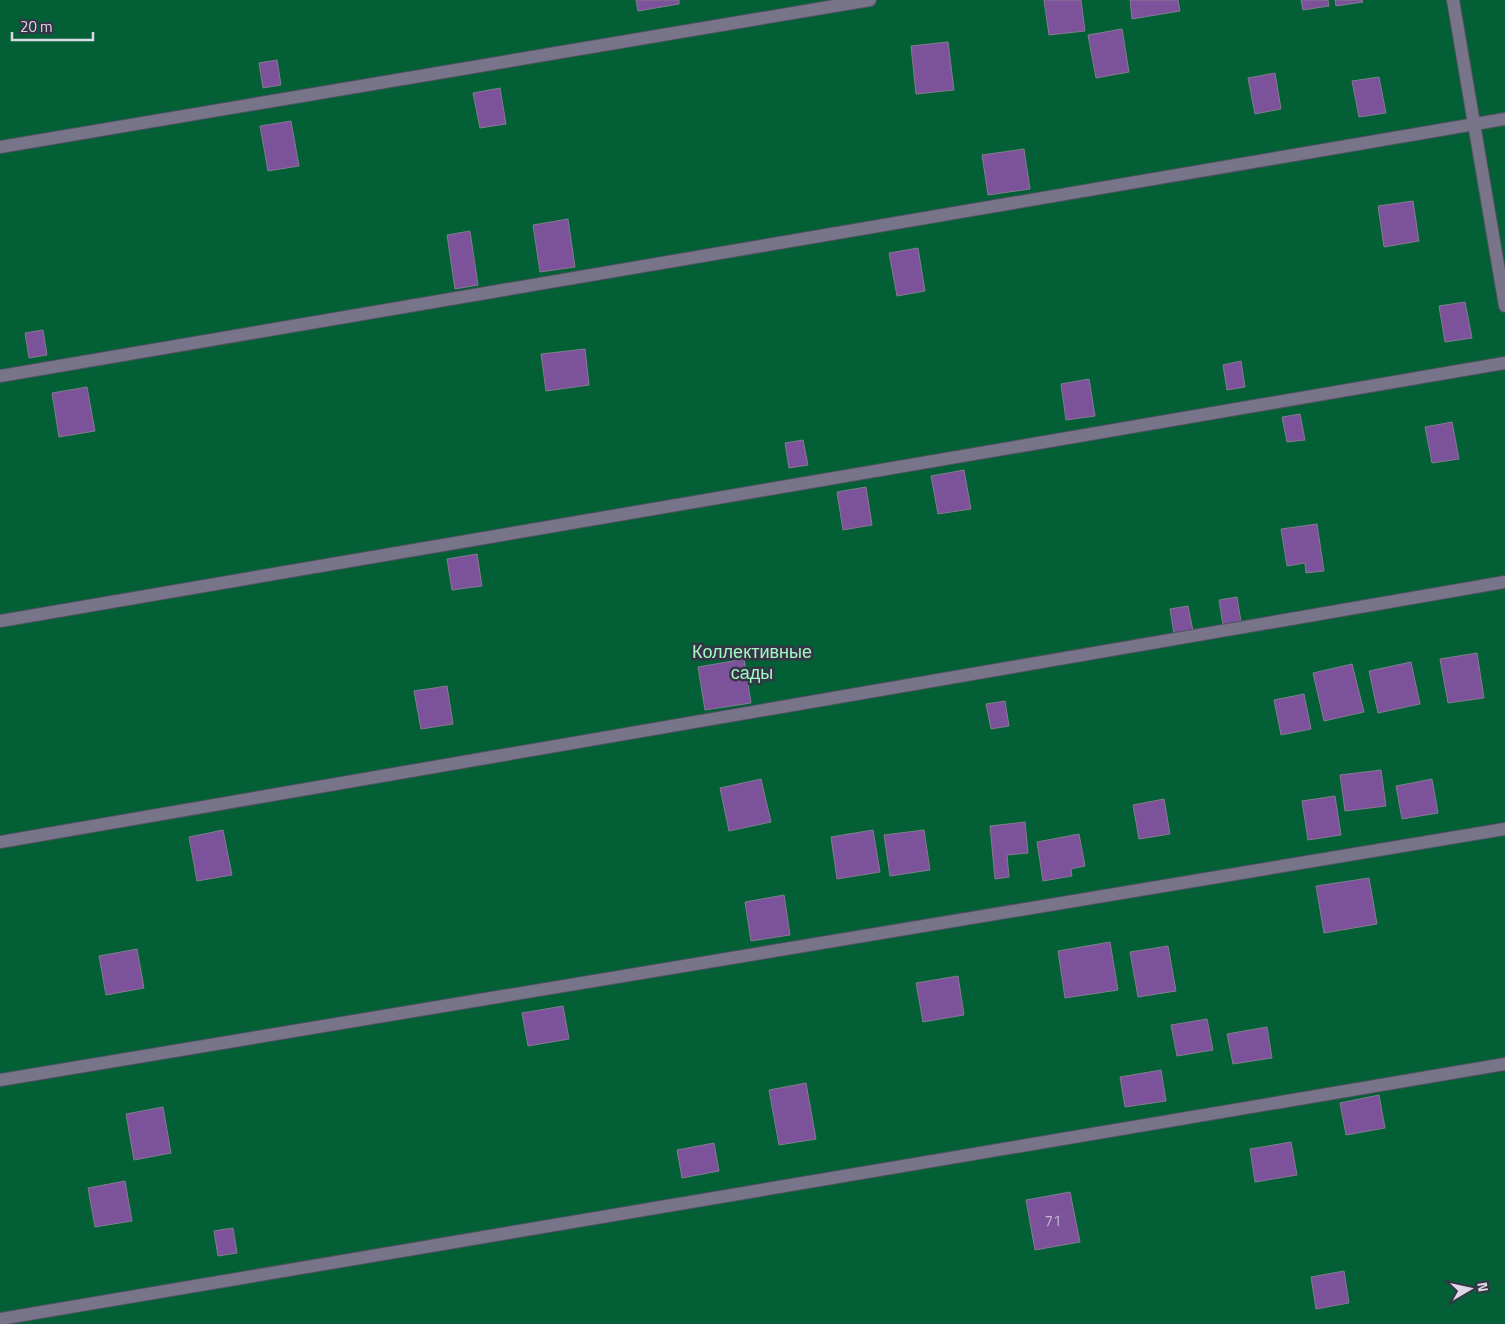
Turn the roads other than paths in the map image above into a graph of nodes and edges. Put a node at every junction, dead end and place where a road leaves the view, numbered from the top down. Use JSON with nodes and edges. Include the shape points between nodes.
{"nodes":[{"id":1,"x":870,"y":0,"type":"edge"},
{"id":2,"x":1453,"y":0,"type":"edge"},
{"id":3,"x":1505,"y":119,"type":"edge"},
{"id":4,"x":1474,"y":124,"type":"junction"},
{"id":5,"x":0,"y":147,"type":"edge"},
{"id":6,"x":1505,"y":306,"type":"edge"},
{"id":7,"x":1505,"y":363,"type":"edge"},
{"id":8,"x":0,"y":376,"type":"edge"},
{"id":9,"x":1505,"y":582,"type":"edge"},
{"id":10,"x":0,"y":621,"type":"edge"},
{"id":11,"x":1505,"y":829,"type":"edge"},
{"id":12,"x":0,"y":842,"type":"edge"},
{"id":13,"x":1505,"y":1064,"type":"edge"},
{"id":14,"x":0,"y":1080,"type":"edge"},
{"id":15,"x":0,"y":1319,"type":"edge"}],
"edges":[{"from":1,"to":5,"type":"street"},
{"from":2,"to":4,"type":"street"},
{"from":3,"to":4,"type":"street"},
{"from":4,"to":6,"type":"street"},
{"from":4,"to":8,"type":"street"},
{"from":7,"to":10,"type":"street"},
{"from":9,"to":12,"type":"street"},
{"from":11,"to":14,"type":"street"},
{"from":13,"to":15,"type":"street"}]}
